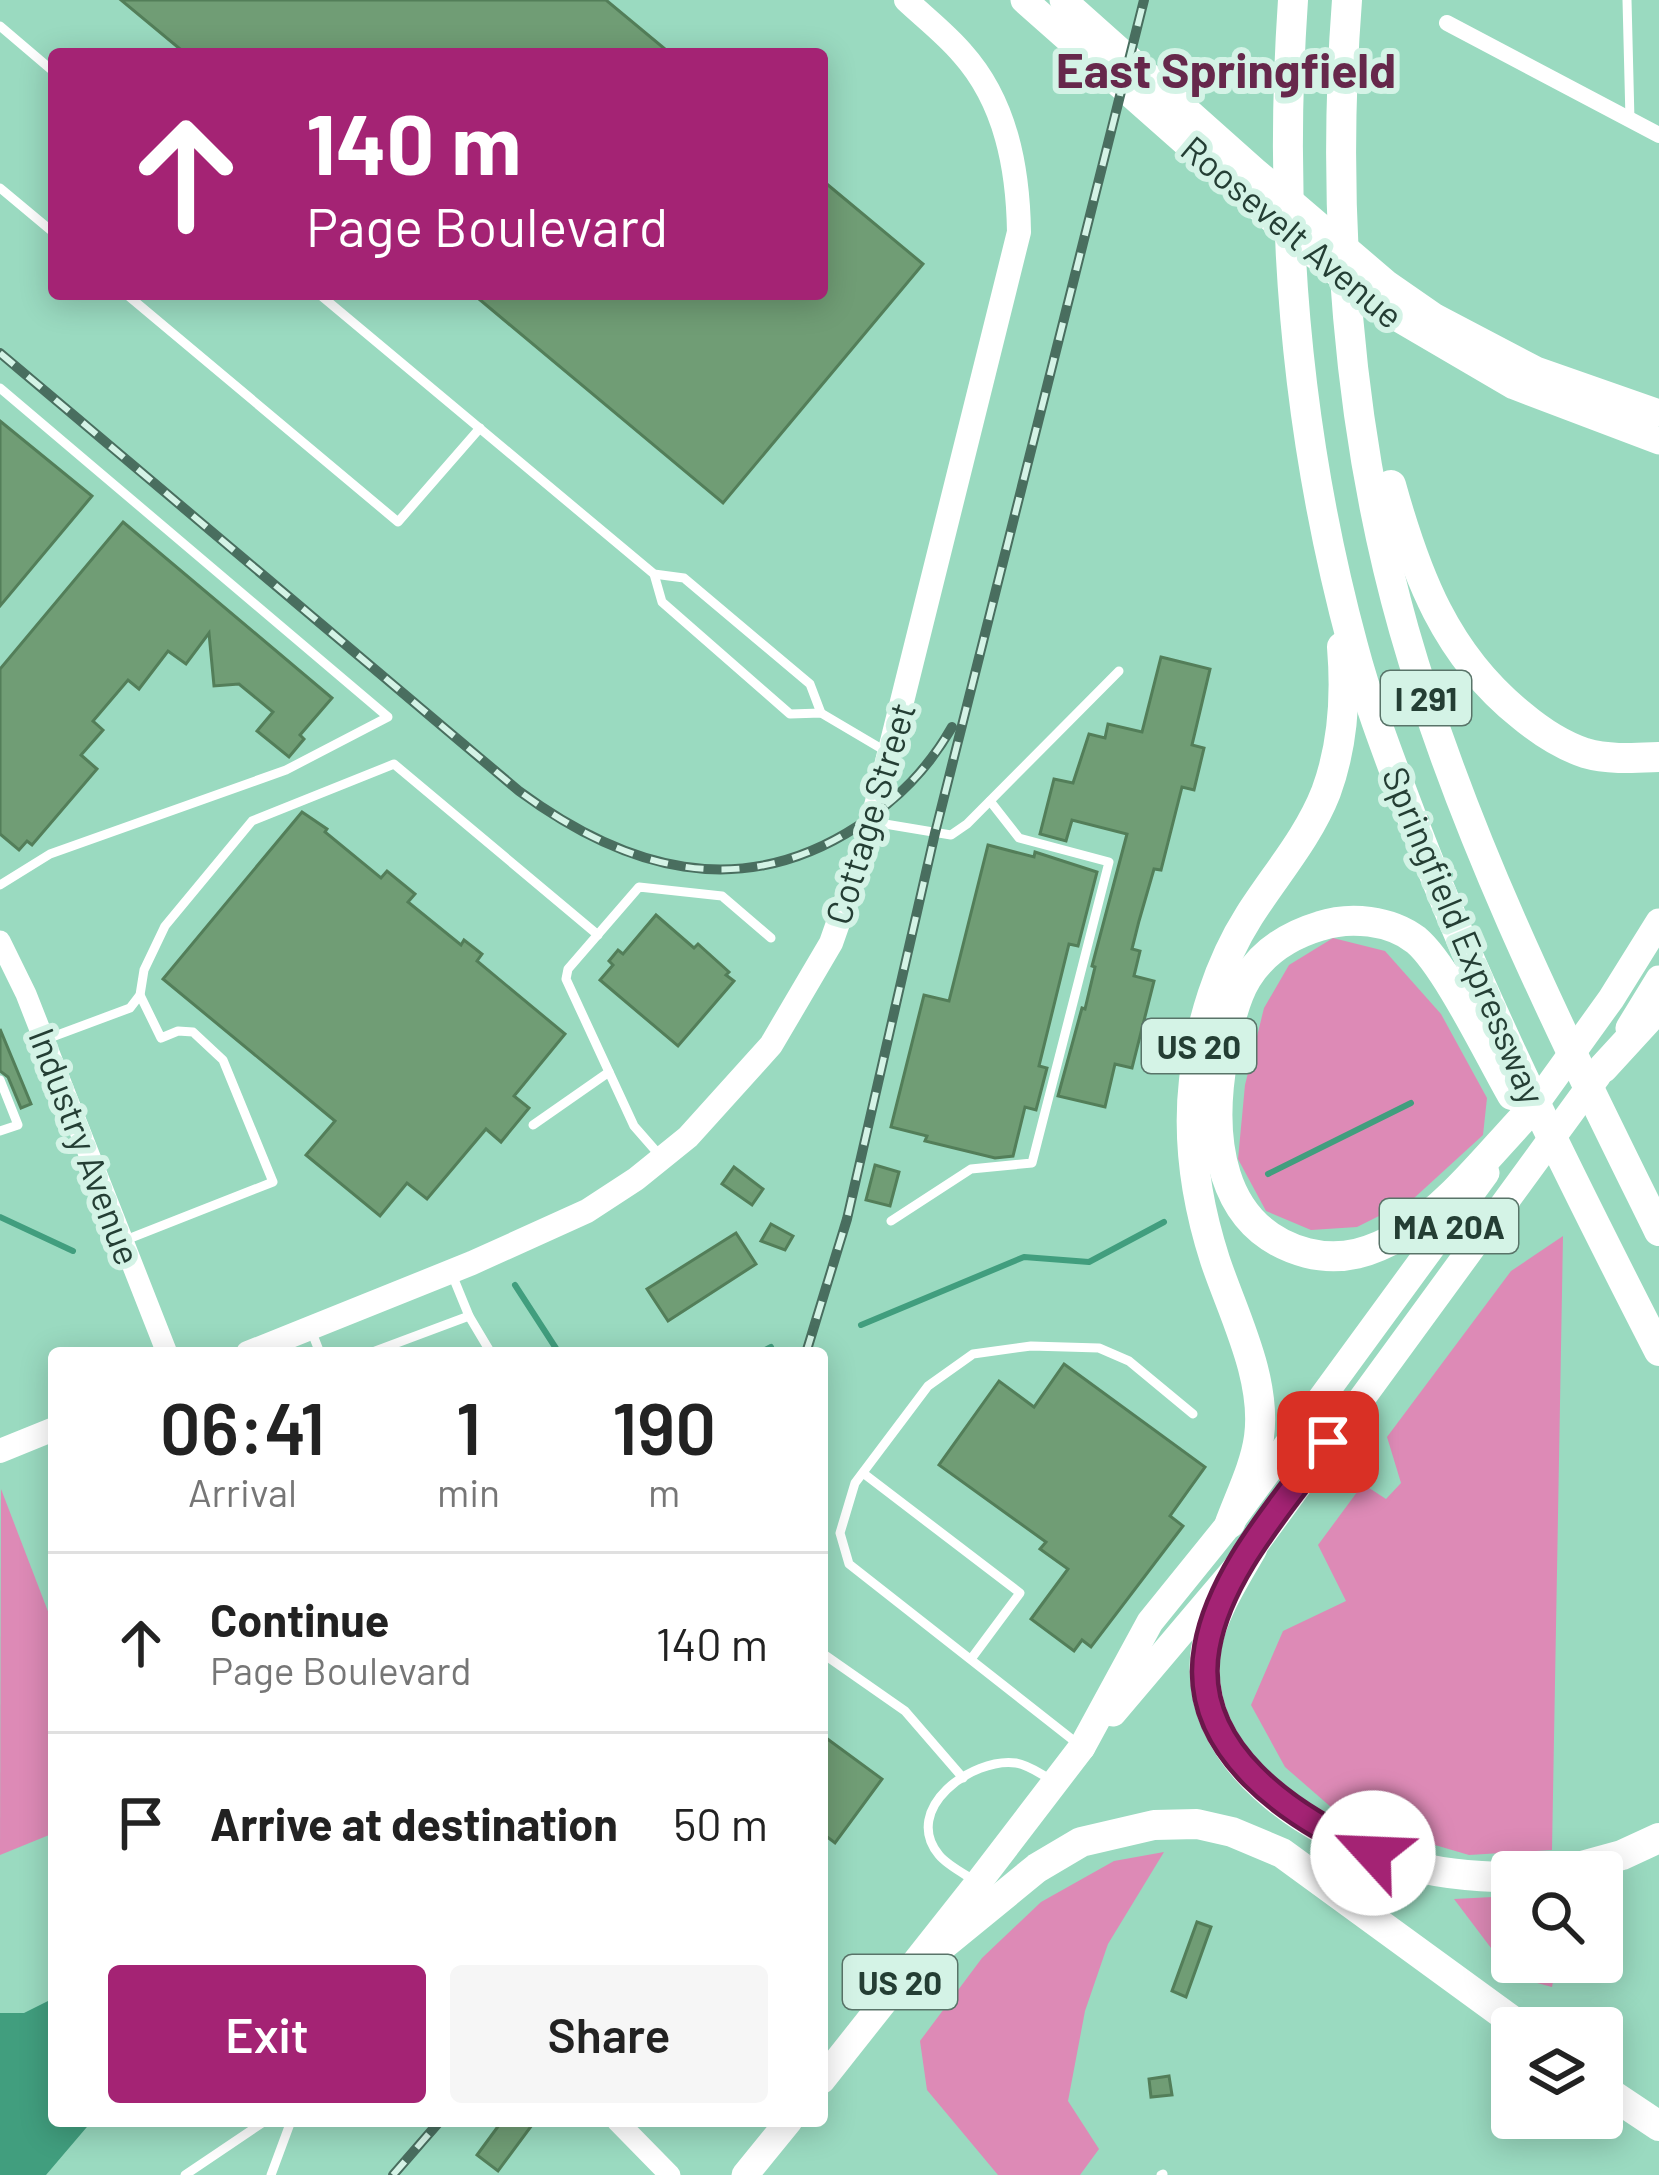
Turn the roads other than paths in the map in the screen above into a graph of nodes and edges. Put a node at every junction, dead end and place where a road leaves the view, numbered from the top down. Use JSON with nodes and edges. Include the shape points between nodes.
{"nodes":[{"id":1,"x":906,"y":0,"type":"edge"},
{"id":2,"x":1024,"y":0,"type":"edge"},
{"id":3,"x":1063,"y":0,"type":"edge"},
{"id":4,"x":1293,"y":0,"type":"edge"},
{"id":5,"x":1347,"y":0,"type":"edge"},
{"id":6,"x":1627,"y":0,"type":"edge"},
{"id":7,"x":1447,"y":22,"type":"dead end"},
{"id":8,"x":0,"y":26,"type":"edge"},
{"id":9,"x":48,"y":67,"type":"edge"},
{"id":10,"x":1630,"y":119,"type":"junction"},
{"id":11,"x":1659,"y":135,"type":"edge"},
{"id":12,"x":1244,"y":178,"type":"junction"},
{"id":13,"x":0,"y":188,"type":"edge"},
{"id":14,"x":48,"y":228,"type":"edge"},
{"id":15,"x":1383,"y":295,"type":"junction"},
{"id":16,"x":133,"y":300,"type":"edge"},
{"id":17,"x":326,"y":300,"type":"edge"},
{"id":18,"x":1355,"y":364,"type":"junction"},
{"id":19,"x":0,"y":388,"type":"edge"},
{"id":20,"x":1659,"y":413,"type":"edge"},
{"id":21,"x":480,"y":428,"type":"junction"},
{"id":22,"x":1659,"y":441,"type":"edge"},
{"id":23,"x":654,"y":574,"type":"junction"},
{"id":24,"x":1338,"y":588,"type":"junction"},
{"id":25,"x":1118,"y":671,"type":"dead end"},
{"id":26,"x":821,"y":713,"type":"junction"},
{"id":27,"x":890,"y":753,"type":"junction"},
{"id":28,"x":1659,"y":757,"type":"edge"},
{"id":29,"x":990,"y":801,"type":"junction"},
{"id":30,"x":873,"y":822,"type":"junction"},
{"id":31,"x":0,"y":885,"type":"edge"},
{"id":32,"x":1659,"y":922,"type":"edge"},
{"id":33,"x":598,"y":934,"type":"junction"},
{"id":34,"x":771,"y":938,"type":"dead end"},
{"id":35,"x":0,"y":941,"type":"edge"},
{"id":36,"x":1659,"y":979,"type":"edge"},
{"id":37,"x":140,"y":995,"type":"junction"},
{"id":38,"x":1659,"y":1007,"type":"edge"},
{"id":39,"x":44,"y":1040,"type":"junction"},
{"id":40,"x":1603,"y":1068,"type":"junction"},
{"id":41,"x":609,"y":1072,"type":"junction"},
{"id":42,"x":1511,"y":1074,"type":"junction"},
{"id":43,"x":0,"y":1080,"type":"edge"},
{"id":44,"x":1528,"y":1113,"type":"junction"},
{"id":45,"x":533,"y":1124,"type":"dead end"},
{"id":46,"x":1608,"y":1127,"type":"junction"},
{"id":47,"x":0,"y":1131,"type":"edge"},
{"id":48,"x":662,"y":1158,"type":"junction"},
{"id":49,"x":1659,"y":1205,"type":"edge"},
{"id":50,"x":891,"y":1221,"type":"dead end"},
{"id":51,"x":1659,"y":1231,"type":"edge"},
{"id":52,"x":122,"y":1241,"type":"junction"},
{"id":53,"x":451,"y":1271,"type":"junction"},
{"id":54,"x":469,"y":1316,"type":"junction"},
{"id":55,"x":310,"y":1328,"type":"junction"},
{"id":56,"x":1654,"y":1342,"type":"edge"},
{"id":57,"x":164,"y":1347,"type":"edge"},
{"id":58,"x":263,"y":1347,"type":"edge"},
{"id":59,"x":318,"y":1347,"type":"edge"},
{"id":60,"x":386,"y":1347,"type":"edge"},
{"id":61,"x":484,"y":1347,"type":"edge"},
{"id":62,"x":1193,"y":1414,"type":"dead end"},
{"id":63,"x":48,"y":1431,"type":"edge"},
{"id":64,"x":0,"y":1451,"type":"edge"},
{"id":65,"x":862,"y":1473,"type":"junction"},
{"id":66,"x":1230,"y":1523,"type":"junction"},
{"id":67,"x":1252,"y":1549,"type":"junction"},
{"id":68,"x":828,"y":1657,"type":"edge"},
{"id":69,"x":971,"y":1659,"type":"junction"},
{"id":70,"x":1082,"y":1747,"type":"junction"},
{"id":71,"x":963,"y":1778,"type":"junction"},
{"id":72,"x":1054,"y":1782,"type":"junction"},
{"id":73,"x":1659,"y":1838,"type":"edge"},
{"id":74,"x":1623,"y":1855,"type":"edge"},
{"id":75,"x":1491,"y":1876,"type":"edge"},
{"id":76,"x":978,"y":1882,"type":"junction"},
{"id":77,"x":904,"y":1976,"type":"junction"},
{"id":78,"x":1493,"y":2007,"type":"edge"},
{"id":79,"x":828,"y":2072,"type":"edge"},
{"id":80,"x":1623,"y":2102,"type":"edge"},
{"id":81,"x":1659,"y":2126,"type":"edge"},
{"id":82,"x":256,"y":2127,"type":"edge"},
{"id":83,"x":289,"y":2127,"type":"edge"},
{"id":84,"x":623,"y":2127,"type":"edge"},
{"id":85,"x":784,"y":2127,"type":"edge"},
{"id":86,"x":185,"y":2175,"type":"edge"},
{"id":87,"x":271,"y":2175,"type":"edge"},
{"id":88,"x":670,"y":2175,"type":"edge"},
{"id":89,"x":745,"y":2175,"type":"edge"}],
"edges":[{"from":1,"to":27,"type":"main road","name":"Cottage Street","via":[[963,53],[1000,116],[1016,171],[1019,232]]},
{"from":2,"to":12,"type":"main road","name":"Roosevelt Avenue","via":[[1148,110]]},
{"from":3,"to":12,"type":"main road","name":"Roosevelt Avenue"},
{"from":4,"to":24,"type":"highway","name":"Springfield Expressway","number":"I 291","via":[[1291,278],[1305,421]]},
{"from":5,"to":18,"type":"highway","name":"Springfield Expressway","number":"I 291","via":[[1340,163]]},
{"from":6,"to":10,"type":"lane"},
{"from":7,"to":10,"type":"street"},
{"from":8,"to":9,"type":"lane"},
{"from":10,"to":11,"type":"street"},
{"from":12,"to":15,"type":"main road","name":"Roosevelt Avenue"},
{"from":13,"to":14,"type":"lane"},
{"from":15,"to":20,"type":"main road","name":"Roosevelt Avenue","via":[[1536,370]]},
{"from":15,"to":22,"type":"main road","name":"Roosevelt Avenue","via":[[1514,386]]},
{"from":16,"to":21,"type":"lane","via":[[398,522]]},
{"from":17,"to":21,"type":"lane"},
{"from":18,"to":28,"type":"highway","via":[[1420,582],[1466,662],[1551,738],[1592,754]]},
{"from":18,"to":46,"type":"highway","name":"Springfield Expressway","number":"I 291","via":[[1383,538],[1413,658],[1485,860]]},
{"from":19,"to":31,"type":"lane","via":[[388,717],[286,770],[50,854]]},
{"from":21,"to":23,"type":"lane"},
{"from":23,"to":26,"type":"lane","via":[[684,578],[810,684]]},
{"from":23,"to":26,"type":"lane","via":[[662,602],[790,714]]},
{"from":24,"to":42,"type":"highway","name":"Springfield Expressway","number":"I 291","via":[[1390,762]]},
{"from":24,"to":66,"type":"highway","number":"US 20","via":[[1343,703],[1328,785],[1234,943],[1193,1084],[1198,1195],[1258,1402],[1256,1452]]},
{"from":25,"to":29,"type":"lane"},
{"from":26,"to":27,"type":"lane"},
{"from":27,"to":30,"type":"main road","name":"Cottage Street"},
{"from":29,"to":30,"type":"lane","via":[[951,836]]},
{"from":29,"to":50,"type":"lane","via":[[1019,838],[1109,862],[1032,1163],[971,1169]]},
{"from":30,"to":48,"type":"main road","name":"Cottage Street","via":[[804,993],[771,1045]]},
{"from":32,"to":44,"type":"main road","number":"MA 20A"},
{"from":33,"to":34,"type":"lane","via":[[639,887],[722,896]]},
{"from":33,"to":37,"type":"lane","via":[[394,764],[252,821],[165,926]]},
{"from":33,"to":41,"type":"lane","via":[[566,979]]},
{"from":35,"to":39,"type":"street","name":"Industry Avenue"},
{"from":36,"to":40,"type":"main road"},
{"from":37,"to":39,"type":"lane","via":[[130,1009]]},
{"from":37,"to":52,"type":"lane","via":[[161,1038],[193,1032],[223,1060],[273,1182]]},
{"from":38,"to":40,"type":"highway","number":"US 20"},
{"from":39,"to":52,"type":"street","name":"Industry Avenue"},
{"from":40,"to":67,"type":"main road","number":"US 20"},
{"from":41,"to":45,"type":"lane"},
{"from":41,"to":48,"type":"lane","via":[[634,1126]]},
{"from":42,"to":44,"type":"highway","via":[[1418,942],[1370,922],[1314,927],[1274,949],[1241,990],[1219,1088],[1223,1172],[1243,1212],[1280,1243],[1357,1255],[1436,1209]]},
{"from":42,"to":56,"type":"highway"},
{"from":43,"to":47,"type":"lane","via":[[18,1125]]},
{"from":44,"to":66,"type":"main road","number":"MA 20A"},
{"from":46,"to":49,"type":"highway"},
{"from":46,"to":51,"type":"highway","name":"Springfield Expressway","number":"I 291"},
{"from":48,"to":53,"type":"main road","name":"Cottage Street","via":[[587,1211]]},
{"from":52,"to":57,"type":"street","name":"Industry Avenue"},
{"from":53,"to":54,"type":"lane"},
{"from":53,"to":55,"type":"main road","name":"Cottage Street"},
{"from":54,"to":60,"type":"lane"},
{"from":54,"to":61,"type":"lane"},
{"from":55,"to":58,"type":"main road","name":"Cottage Street"},
{"from":55,"to":59,"type":"lane"},
{"from":62,"to":65,"type":"lane","via":[[1130,1361],[1099,1348],[973,1354],[928,1386]]},
{"from":63,"to":64,"type":"main road"},
{"from":65,"to":69,"type":"lane","via":[[840,1533],[849,1564]]},
{"from":65,"to":69,"type":"lane","via":[[1020,1593]]},
{"from":66,"to":70,"type":"main road","number":"US 20","via":[[1150,1622]]},
{"from":67,"to":70,"type":"main road","number":"US 20"},
{"from":67,"to":75,"type":"highway","via":[[1215,1620],[1205,1659],[1207,1696],[1234,1755],[1300,1815],[1354,1845],[1437,1872]]},
{"from":68,"to":71,"type":"lane","via":[[905,1711]]},
{"from":69,"to":70,"type":"lane"},
{"from":70,"to":72,"type":"main road","number":"US 20"},
{"from":71,"to":72,"type":"lane","via":[[1012,1762]]},
{"from":71,"to":76,"type":"lane","via":[[927,1820],[937,1853]]},
{"from":72,"to":76,"type":"main road","number":"US 20"},
{"from":73,"to":74,"type":"highway"},
{"from":76,"to":77,"type":"main road","number":"US 20"},
{"from":77,"to":78,"type":"highway","via":[[1081,1842],[1197,1824],[1282,1853]]},
{"from":77,"to":79,"type":"main road","number":"US 20"},
{"from":80,"to":81,"type":"highway"},
{"from":82,"to":86,"type":"lane"},
{"from":83,"to":87,"type":"lane"},
{"from":84,"to":88,"type":"street"},
{"from":85,"to":89,"type":"main road"}]}
